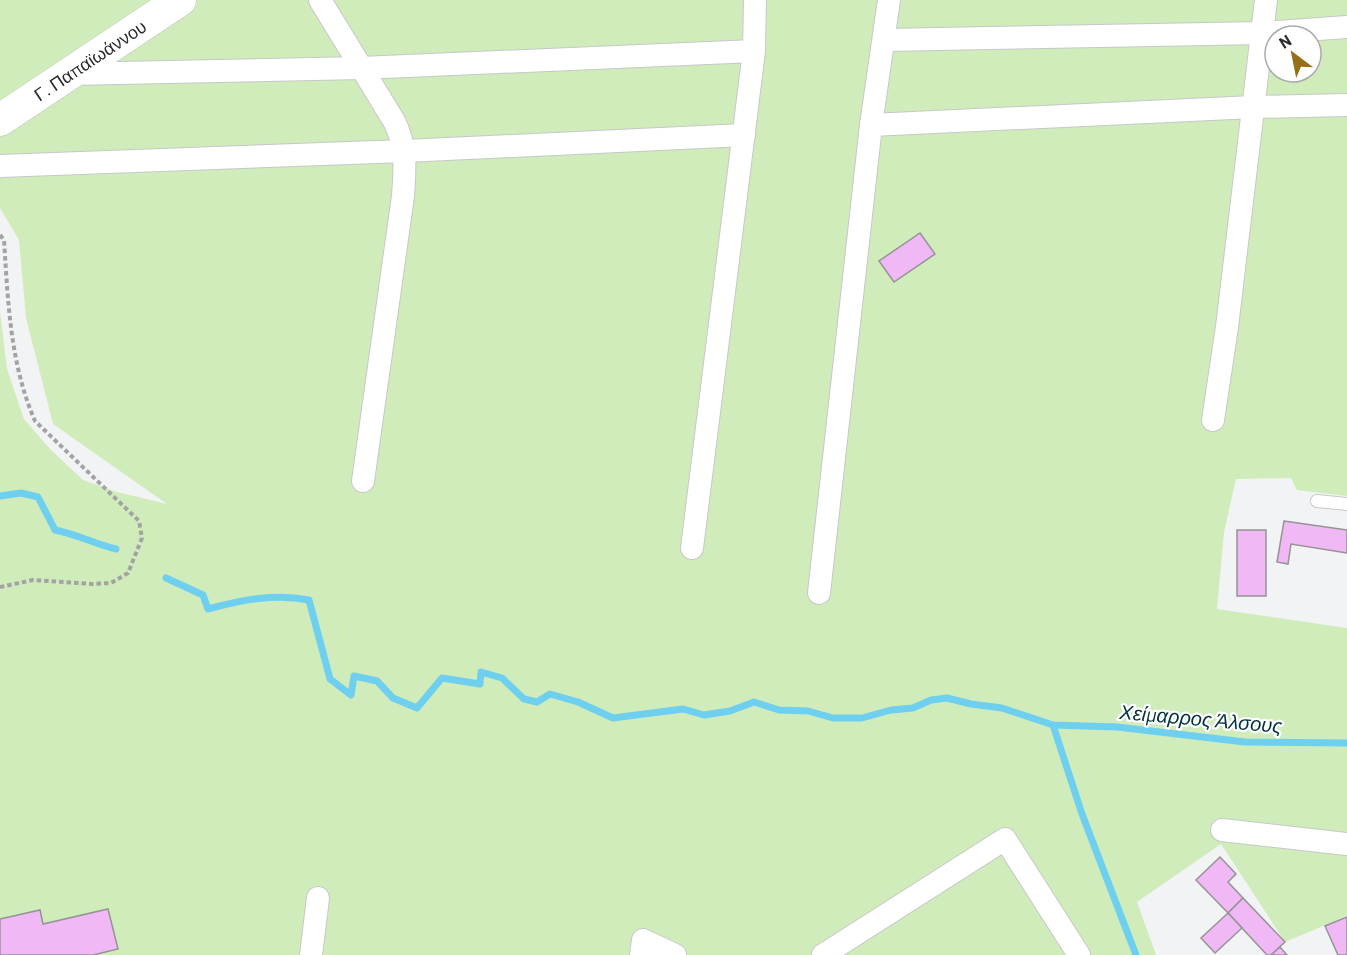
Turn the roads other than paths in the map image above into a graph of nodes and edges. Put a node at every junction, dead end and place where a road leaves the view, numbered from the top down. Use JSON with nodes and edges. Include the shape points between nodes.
{"nodes":[{"id":1,"x":180,"y":0,"type":"edge"},
{"id":2,"x":320,"y":0,"type":"edge"},
{"id":3,"x":755,"y":0,"type":"edge"},
{"id":4,"x":889,"y":0,"type":"edge"},
{"id":5,"x":1266,"y":0,"type":"edge"},
{"id":6,"x":1347,"y":27,"type":"edge"},
{"id":7,"x":1262,"y":33,"type":"junction"},
{"id":8,"x":884,"y":40,"type":"junction"},
{"id":9,"x":754,"y":51,"type":"junction"},
{"id":10,"x":361,"y":68,"type":"junction"},
{"id":11,"x":68,"y":74,"type":"junction"},
{"id":12,"x":1347,"y":105,"type":"edge"},
{"id":13,"x":1253,"y":106,"type":"junction"},
{"id":14,"x":0,"y":120,"type":"edge"},
{"id":15,"x":871,"y":125,"type":"junction"},
{"id":16,"x":744,"y":135,"type":"junction"},
{"id":17,"x":405,"y":151,"type":"junction"},
{"id":18,"x":0,"y":166,"type":"edge"},
{"id":19,"x":1213,"y":420,"type":"dead end"},
{"id":20,"x":363,"y":481,"type":"dead end"},
{"id":21,"x":1317,"y":501,"type":"dead end"},
{"id":22,"x":1347,"y":504,"type":"edge"},
{"id":23,"x":692,"y":548,"type":"dead end"},
{"id":24,"x":819,"y":593,"type":"dead end"},
{"id":25,"x":1222,"y":830,"type":"dead end"},
{"id":26,"x":1347,"y":844,"type":"edge"},
{"id":27,"x":318,"y":898,"type":"dead end"},
{"id":28,"x":311,"y":955,"type":"edge"},
{"id":29,"x":641,"y":955,"type":"edge"},
{"id":30,"x":675,"y":955,"type":"edge"},
{"id":31,"x":823,"y":955,"type":"edge"},
{"id":32,"x":1078,"y":955,"type":"edge"}],
"edges":[{"from":1,"to":11,"type":"street","name":"Γ. Παπαϊωάννου"},
{"from":2,"to":10,"type":"street"},
{"from":3,"to":9,"type":"street"},
{"from":4,"to":8,"type":"street"},
{"from":5,"to":7,"type":"street"},
{"from":6,"to":7,"type":"street"},
{"from":7,"to":8,"type":"street"},
{"from":7,"to":13,"type":"street"},
{"from":8,"to":15,"type":"street"},
{"from":9,"to":10,"type":"street"},
{"from":9,"to":16,"type":"street"},
{"from":10,"to":11,"type":"street"},
{"from":10,"to":17,"type":"street","via":[[400,132]]},
{"from":11,"to":14,"type":"street","name":"Γ. Παπαϊωάννου"},
{"from":12,"to":13,"type":"street"},
{"from":13,"to":15,"type":"street"},
{"from":13,"to":19,"type":"street"},
{"from":15,"to":24,"type":"street"},
{"from":16,"to":17,"type":"street"},
{"from":16,"to":23,"type":"street"},
{"from":17,"to":18,"type":"street"},
{"from":17,"to":20,"type":"street","via":[[403,196]]},
{"from":21,"to":22,"type":"lane"},
{"from":25,"to":26,"type":"street"},
{"from":27,"to":28,"type":"street"},
{"from":29,"to":30,"type":"street","via":[[643,940]]},
{"from":31,"to":32,"type":"street","via":[[1005,839]]}]}
